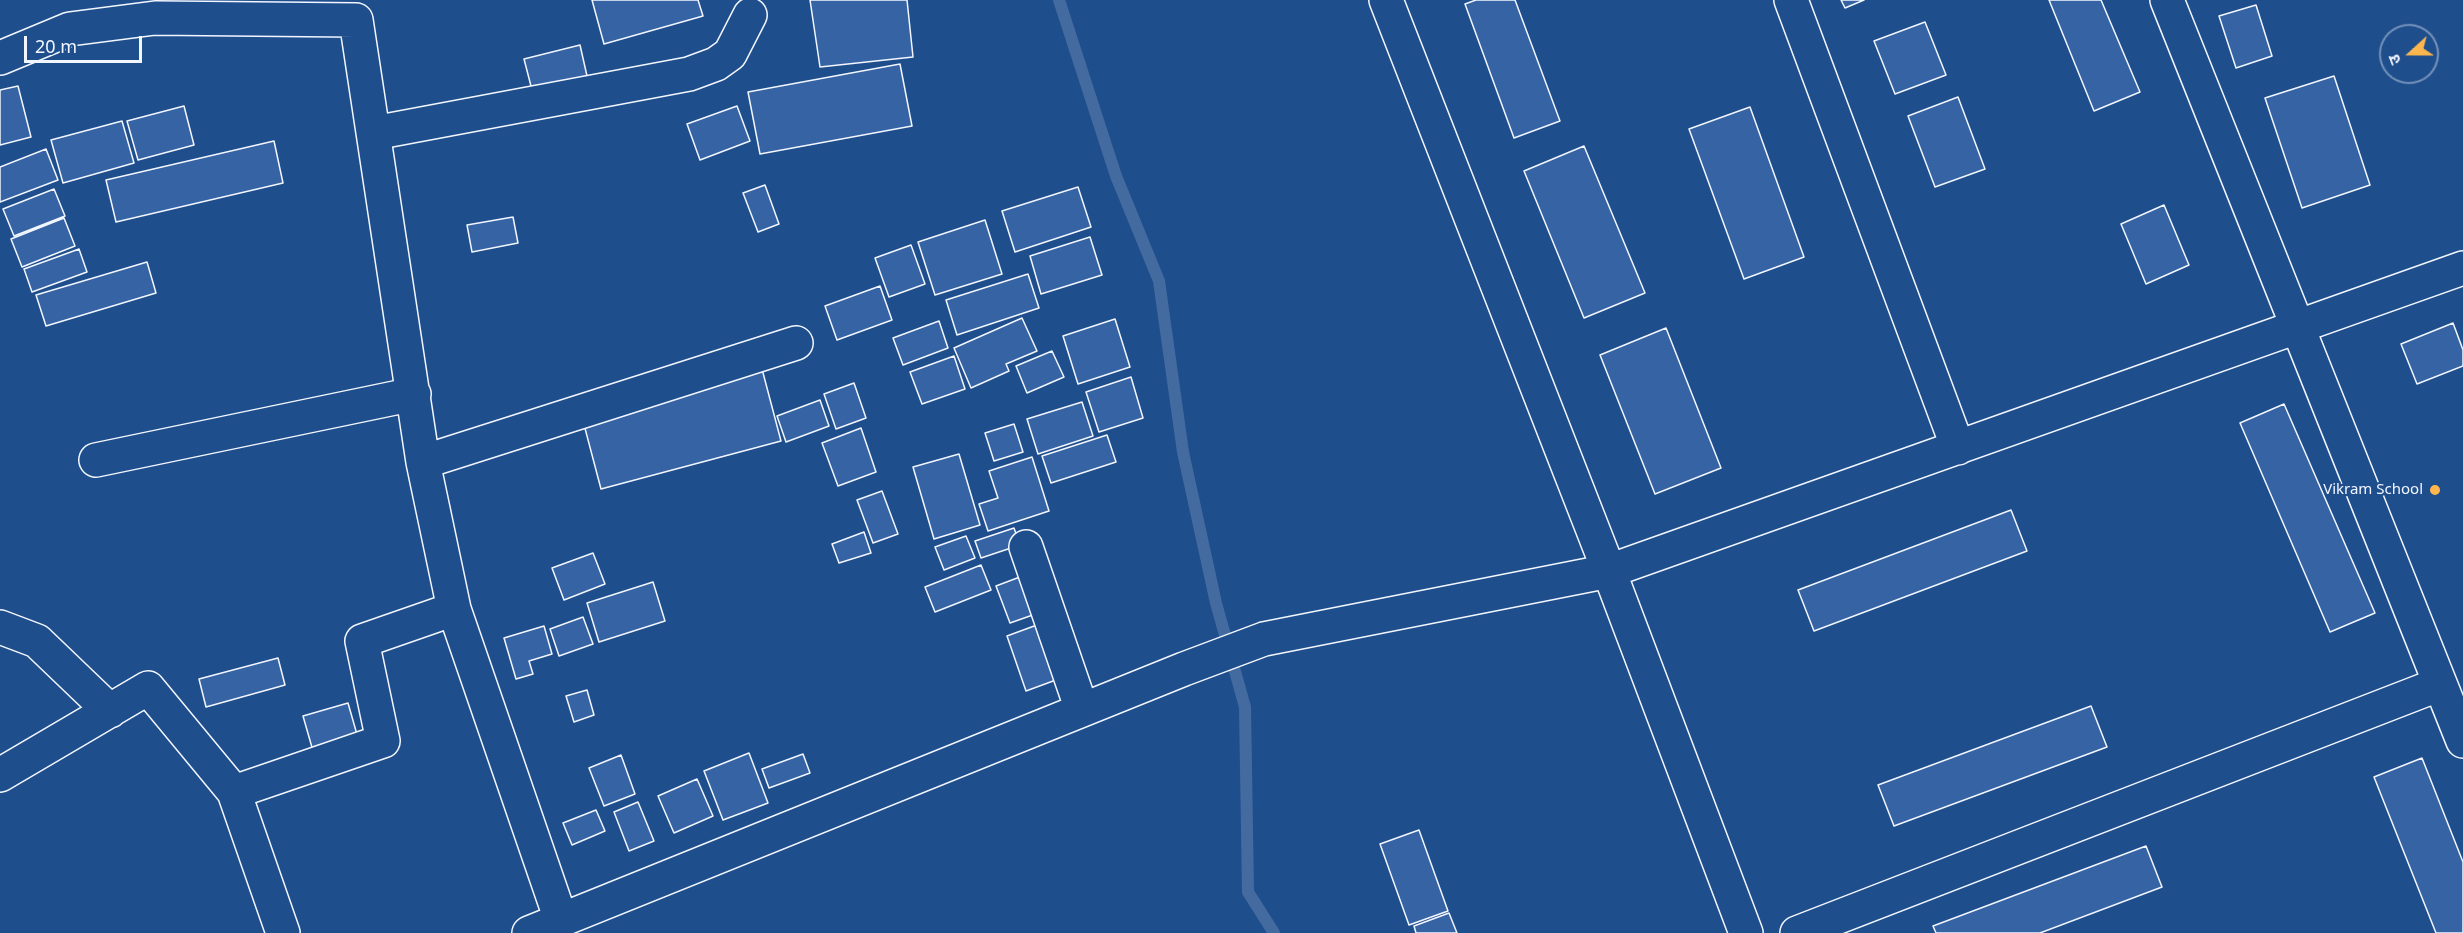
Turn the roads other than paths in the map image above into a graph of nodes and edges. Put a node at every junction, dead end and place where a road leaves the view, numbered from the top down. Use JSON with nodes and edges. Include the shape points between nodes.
{"nodes":[{"id":1,"x":1386,"y":0,"type":"edge"},
{"id":2,"x":1791,"y":0,"type":"edge"},
{"id":3,"x":2167,"y":0,"type":"edge"},
{"id":4,"x":356,"y":10,"type":"edge"},
{"id":5,"x":750,"y":15,"type":"dead end"},
{"id":6,"x":0,"y":58,"type":"edge"},
{"id":7,"x":374,"y":133,"type":"junction"},
{"id":8,"x":2463,"y":268,"type":"edge"},
{"id":9,"x":2298,"y":328,"type":"junction"},
{"id":10,"x":796,"y":343,"type":"dead end"},
{"id":11,"x":414,"y":394,"type":"junction"},
{"id":12,"x":1958,"y":448,"type":"junction"},
{"id":13,"x":96,"y":460,"type":"dead end"},
{"id":14,"x":423,"y":462,"type":"junction"},
{"id":15,"x":1026,"y":547,"type":"dead end"},
{"id":16,"x":1609,"y":571,"type":"junction"},
{"id":17,"x":454,"y":609,"type":"junction"},
{"id":18,"x":0,"y":627,"type":"edge"},
{"id":19,"x":2440,"y":684,"type":"junction"},
{"id":20,"x":1082,"y":710,"type":"junction"},
{"id":21,"x":110,"y":711,"type":"junction"},
{"id":22,"x":2463,"y":741,"type":"edge"},
{"id":23,"x":0,"y":775,"type":"edge"},
{"id":24,"x":234,"y":792,"type":"junction"},
{"id":25,"x":561,"y":920,"type":"junction"},
{"id":26,"x":283,"y":933,"type":"edge"},
{"id":27,"x":529,"y":933,"type":"edge"},
{"id":28,"x":1746,"y":933,"type":"edge"},
{"id":29,"x":1797,"y":933,"type":"edge"}],
"edges":[{"from":1,"to":16,"type":"street"},
{"from":2,"to":12,"type":"street"},
{"from":3,"to":9,"type":"street"},
{"from":4,"to":6,"type":"street","via":[[155,18],[70,29]]},
{"from":4,"to":7,"type":"street"},
{"from":5,"to":7,"type":"street","via":[[730,54],[689,74]]},
{"from":7,"to":11,"type":"street"},
{"from":8,"to":9,"type":"street"},
{"from":9,"to":12,"type":"street"},
{"from":9,"to":19,"type":"street"},
{"from":10,"to":14,"type":"street"},
{"from":11,"to":13,"type":"street"},
{"from":11,"to":14,"type":"street"},
{"from":12,"to":16,"type":"street"},
{"from":14,"to":17,"type":"street"},
{"from":15,"to":20,"type":"street"},
{"from":16,"to":20,"type":"street","via":[[1264,639]]},
{"from":16,"to":28,"type":"street"},
{"from":17,"to":24,"type":"street","via":[[362,641],[383,741]]},
{"from":17,"to":25,"type":"street"},
{"from":18,"to":21,"type":"street","via":[[37,641]]},
{"from":19,"to":22,"type":"street"},
{"from":19,"to":29,"type":"street"},
{"from":20,"to":25,"type":"street"},
{"from":21,"to":23,"type":"street"},
{"from":21,"to":24,"type":"street","via":[[148,688]]},
{"from":24,"to":26,"type":"street"},
{"from":25,"to":27,"type":"street"}]}
